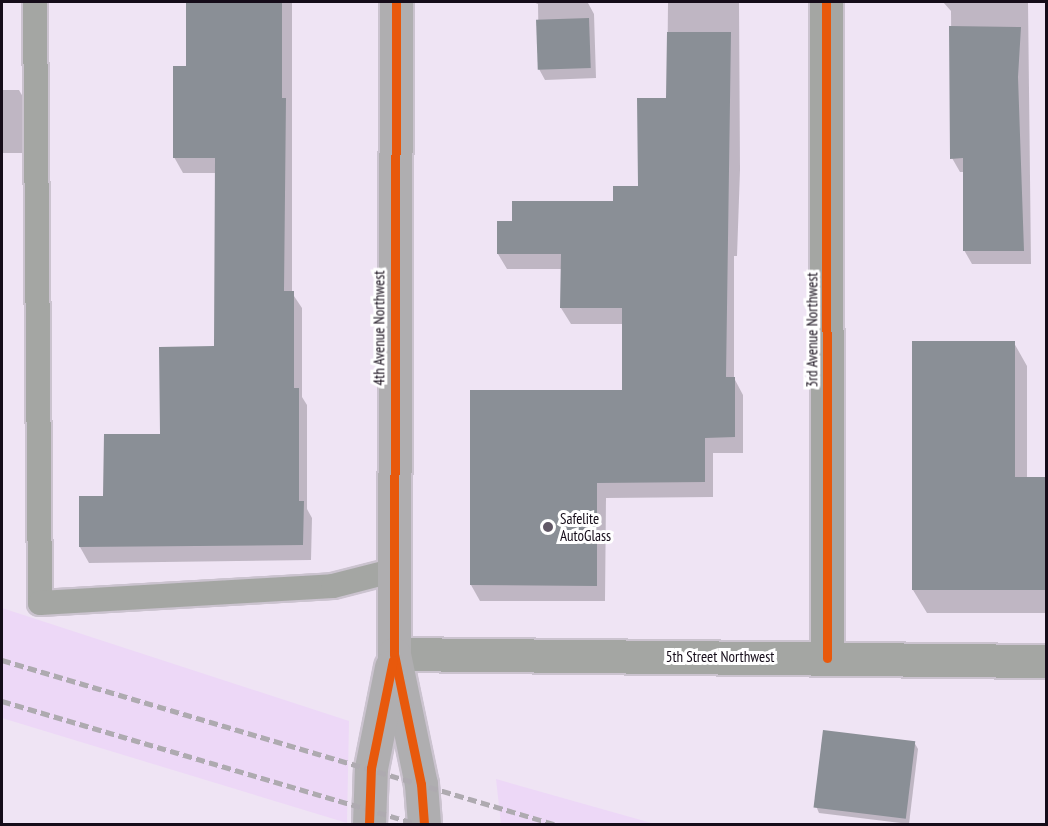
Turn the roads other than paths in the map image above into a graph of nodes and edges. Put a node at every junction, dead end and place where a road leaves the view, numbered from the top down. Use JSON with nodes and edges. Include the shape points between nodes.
{"nodes":[{"id":1,"x":35,"y":2,"type":"edge"},
{"id":2,"x":396,"y":2,"type":"edge"},
{"id":3,"x":826,"y":2,"type":"edge"},
{"id":4,"x":392,"y":571,"type":"junction"},
{"id":5,"x":394,"y":654,"type":"junction"},
{"id":6,"x":826,"y":658,"type":"junction"},
{"id":7,"x":1047,"y":661,"type":"edge"},
{"id":8,"x":369,"y":825,"type":"edge"},
{"id":9,"x":424,"y":825,"type":"edge"}],
"edges":[{"from":1,"to":4,"type":"lane","via":[[40,603],[333,586]]},
{"from":2,"to":4,"type":"main road","name":"4th Avenue Northwest"},
{"from":3,"to":6,"type":"street","name":"3rd Avenue Northwest"},
{"from":4,"to":5,"type":"main road","name":"4th Avenue Northwest"},
{"from":5,"to":6,"type":"street","name":"5th Street Northwest"},
{"from":5,"to":8,"type":"main road","name":"4th Avenue Northwest","via":[[371,768]]},
{"from":5,"to":9,"type":"main road","name":"4th Avenue Northwest","via":[[421,784]]},
{"from":6,"to":7,"type":"street","name":"5th Street Northwest"}]}
